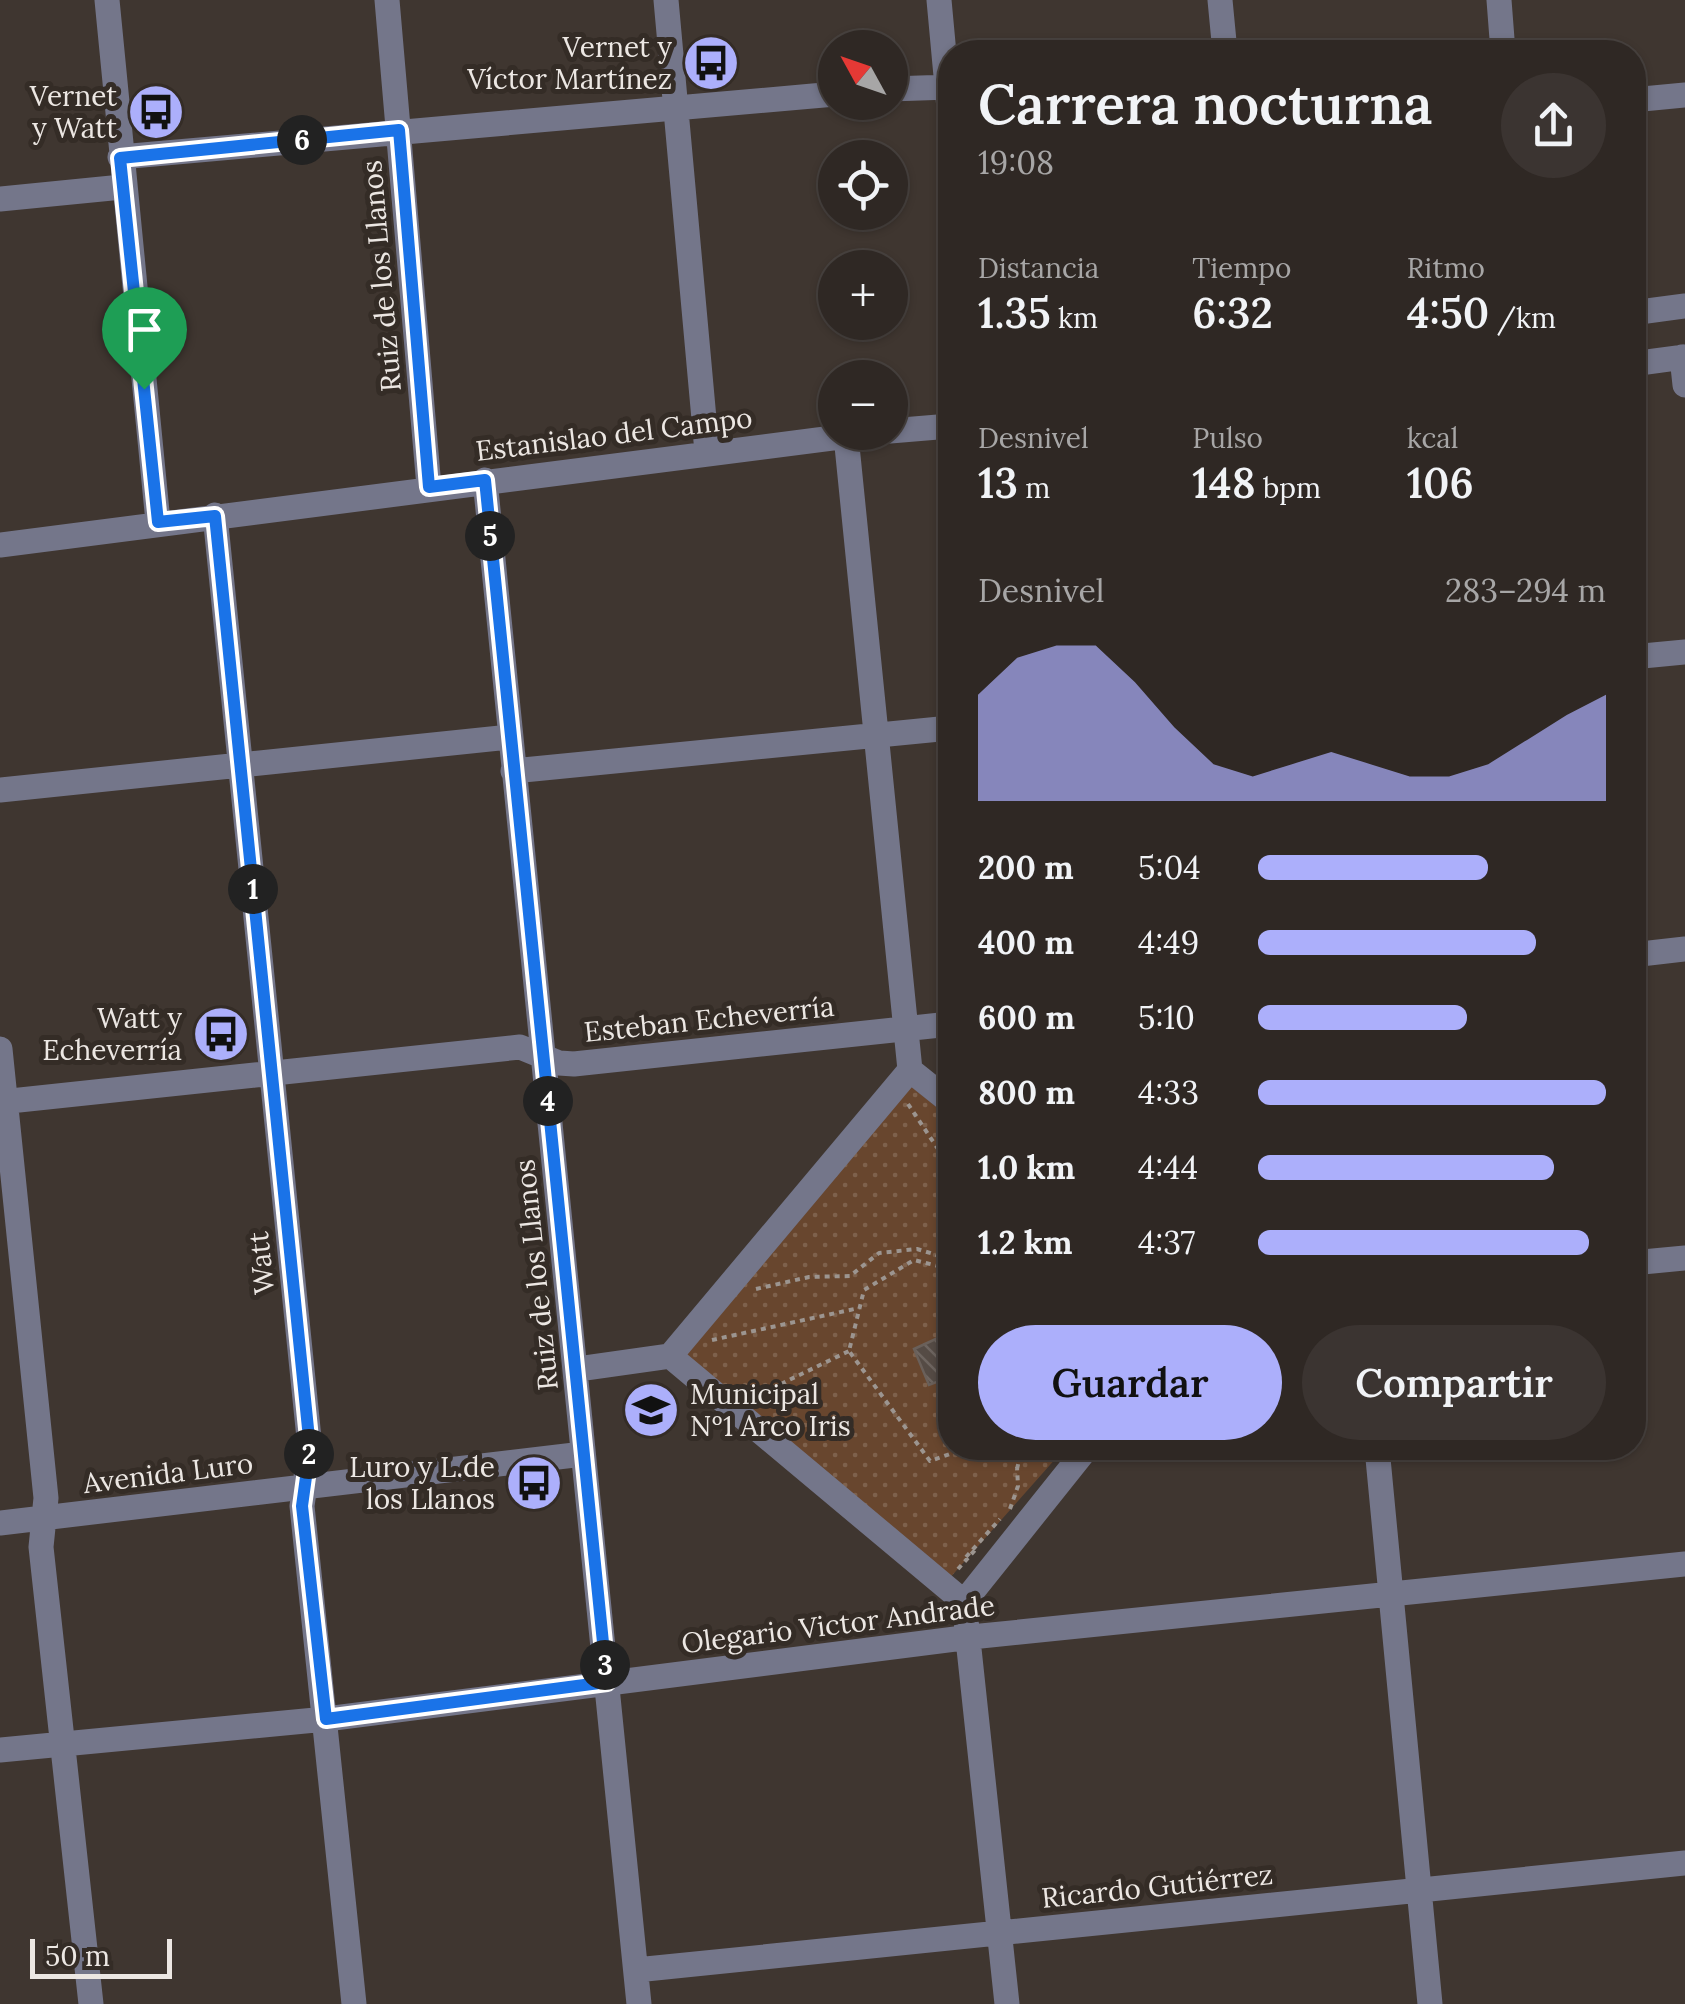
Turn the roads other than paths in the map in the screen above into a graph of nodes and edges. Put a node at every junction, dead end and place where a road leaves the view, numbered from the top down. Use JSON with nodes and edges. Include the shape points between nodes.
{"nodes":[{"id":1,"x":108,"y":0,"type":"edge"},
{"id":2,"x":387,"y":0,"type":"edge"},
{"id":3,"x":666,"y":0,"type":"edge"},
{"id":4,"x":940,"y":0,"type":"edge"},
{"id":5,"x":1220,"y":0,"type":"edge"},
{"id":6,"x":1499,"y":0,"type":"edge"},
{"id":7,"x":944,"y":40,"type":"edge"},
{"id":8,"x":1225,"y":40,"type":"edge"},
{"id":9,"x":1502,"y":40,"type":"edge"},
{"id":10,"x":938,"y":87,"type":"edge"},
{"id":11,"x":908,"y":88,"type":"edge"},
{"id":12,"x":818,"y":95,"type":"edge"},
{"id":13,"x":1685,"y":95,"type":"edge"},
{"id":14,"x":1646,"y":99,"type":"edge"},
{"id":15,"x":676,"y":106,"type":"junction"},
{"id":16,"x":399,"y":130,"type":"junction"},
{"id":17,"x":120,"y":158,"type":"junction"},
{"id":18,"x":122,"y":187,"type":"junction"},
{"id":19,"x":0,"y":199,"type":"edge"},
{"id":20,"x":1685,"y":306,"type":"edge"},
{"id":21,"x":1646,"y":312,"type":"edge"},
{"id":22,"x":1684,"y":357,"type":"edge"},
{"id":23,"x":1646,"y":362,"type":"edge"},
{"id":24,"x":1685,"y":385,"type":"edge"},
{"id":25,"x":938,"y":427,"type":"edge"},
{"id":26,"x":908,"y":430,"type":"edge"},
{"id":27,"x":818,"y":439,"type":"edge"},
{"id":28,"x":847,"y":450,"type":"edge"},
{"id":29,"x":707,"y":452,"type":"junction"},
{"id":30,"x":485,"y":480,"type":"junction"},
{"id":31,"x":429,"y":487,"type":"junction"},
{"id":32,"x":215,"y":516,"type":"junction"},
{"id":33,"x":158,"y":522,"type":"junction"},
{"id":34,"x":0,"y":544,"type":"edge"},
{"id":35,"x":1685,"y":652,"type":"edge"},
{"id":36,"x":1646,"y":656,"type":"edge"},
{"id":37,"x":938,"y":729,"type":"edge"},
{"id":38,"x":877,"y":736,"type":"junction"},
{"id":39,"x":510,"y":738,"type":"junction"},
{"id":40,"x":240,"y":766,"type":"junction"},
{"id":41,"x":514,"y":771,"type":"junction"},
{"id":42,"x":0,"y":790,"type":"edge"},
{"id":43,"x":1685,"y":949,"type":"edge"},
{"id":44,"x":1646,"y":953,"type":"edge"},
{"id":45,"x":938,"y":1025,"type":"edge"},
{"id":46,"x":906,"y":1028,"type":"junction"},
{"id":47,"x":0,"y":1049,"type":"edge"},
{"id":48,"x":543,"y":1056,"type":"junction"},
{"id":49,"x":271,"y":1071,"type":"junction"},
{"id":50,"x":905,"y":1081,"type":"junction"},
{"id":51,"x":938,"y":1096,"type":"edge"},
{"id":52,"x":3,"y":1102,"type":"edge"},
{"id":53,"x":1685,"y":1258,"type":"edge"},
{"id":54,"x":1646,"y":1262,"type":"edge"},
{"id":55,"x":670,"y":1356,"type":"junction"},
{"id":56,"x":578,"y":1369,"type":"junction"},
{"id":57,"x":583,"y":1454,"type":"junction"},
{"id":58,"x":1077,"y":1460,"type":"edge"},
{"id":59,"x":1378,"y":1460,"type":"edge"},
{"id":60,"x":305,"y":1485,"type":"junction"},
{"id":61,"x":45,"y":1519,"type":"junction"},
{"id":62,"x":0,"y":1523,"type":"edge"},
{"id":63,"x":1685,"y":1564,"type":"edge"},
{"id":64,"x":956,"y":1591,"type":"junction"},
{"id":65,"x":1390,"y":1594,"type":"junction"},
{"id":66,"x":970,"y":1637,"type":"junction"},
{"id":67,"x":607,"y":1682,"type":"junction"},
{"id":68,"x":326,"y":1719,"type":"junction"},
{"id":69,"x":62,"y":1742,"type":"junction"},
{"id":70,"x":0,"y":1750,"type":"edge"},
{"id":71,"x":1685,"y":1863,"type":"edge"},
{"id":72,"x":1420,"y":1890,"type":"junction"},
{"id":73,"x":1000,"y":1932,"type":"junction"},
{"id":74,"x":636,"y":1970,"type":"junction"},
{"id":75,"x":91,"y":2004,"type":"edge"},
{"id":76,"x":354,"y":2004,"type":"edge"},
{"id":77,"x":639,"y":2004,"type":"edge"},
{"id":78,"x":1007,"y":2004,"type":"edge"},
{"id":79,"x":1430,"y":2004,"type":"edge"}],
"edges":[{"from":1,"to":17,"type":"street"},
{"from":2,"to":16,"type":"street","name":"Ruiz de los Llanos"},
{"from":3,"to":15,"type":"street"},
{"from":4,"to":7,"type":"street"},
{"from":5,"to":8,"type":"street"},
{"from":6,"to":9,"type":"street"},
{"from":10,"to":11,"type":"street"},
{"from":12,"to":15,"type":"street"},
{"from":13,"to":14,"type":"street"},
{"from":15,"to":16,"type":"street"},
{"from":15,"to":29,"type":"street"},
{"from":16,"to":17,"type":"street"},
{"from":16,"to":31,"type":"street","name":"Ruiz de los Llanos"},
{"from":17,"to":18,"type":"street"},
{"from":18,"to":19,"type":"street"},
{"from":18,"to":33,"type":"street"},
{"from":20,"to":21,"type":"street"},
{"from":22,"to":23,"type":"street"},
{"from":22,"to":24,"type":"street"},
{"from":25,"to":26,"type":"street"},
{"from":27,"to":29,"type":"street","name":"Estanislao del Campo"},
{"from":28,"to":38,"type":"street"},
{"from":29,"to":30,"type":"street","name":"Estanislao del Campo"},
{"from":30,"to":31,"type":"street","name":"Estanislao del Campo"},
{"from":30,"to":39,"type":"street","name":"Ruiz de los Llanos"},
{"from":31,"to":32,"type":"street","name":"Estanislao del Campo"},
{"from":32,"to":33,"type":"street","name":"Estanislao del Campo"},
{"from":32,"to":40,"type":"street","name":"Watt"},
{"from":33,"to":34,"type":"street","name":"Estanislao del Campo"},
{"from":35,"to":36,"type":"street"},
{"from":37,"to":38,"type":"street"},
{"from":38,"to":41,"type":"street"},
{"from":38,"to":46,"type":"street"},
{"from":39,"to":40,"type":"street"},
{"from":39,"to":41,"type":"street","name":"Ruiz de los Llanos"},
{"from":40,"to":42,"type":"street"},
{"from":40,"to":49,"type":"street","name":"Watt"},
{"from":41,"to":48,"type":"street","name":"Ruiz de los Llanos"},
{"from":43,"to":44,"type":"street"},
{"from":45,"to":46,"type":"street","name":"Esteban Echeverría"},
{"from":46,"to":48,"type":"street","name":"Esteban Echeverría","via":[[574,1064]]},
{"from":46,"to":50,"type":"street"},
{"from":47,"to":52,"type":"street"},
{"from":48,"to":49,"type":"street","name":"Esteban Echeverría","via":[[520,1047]]},
{"from":48,"to":56,"type":"street","name":"Ruiz de los Llanos"},
{"from":49,"to":52,"type":"street","name":"Esteban Echeverría"},
{"from":49,"to":60,"type":"street","name":"Watt","via":[[310,1448]]},
{"from":50,"to":51,"type":"street"},
{"from":50,"to":55,"type":"street"},
{"from":52,"to":61,"type":"street"},
{"from":53,"to":54,"type":"street"},
{"from":55,"to":56,"type":"street"},
{"from":55,"to":64,"type":"street"},
{"from":56,"to":57,"type":"street","name":"Ruiz de los Llanos"},
{"from":57,"to":60,"type":"street","name":"Avenida Luro"},
{"from":57,"to":67,"type":"street","name":"Ruiz de los Llanos"},
{"from":58,"to":64,"type":"street"},
{"from":59,"to":65,"type":"street"},
{"from":60,"to":61,"type":"street","name":"Avenida Luro"},
{"from":60,"to":68,"type":"street","name":"Watt"},
{"from":61,"to":62,"type":"street","name":"Avenida Luro"},
{"from":61,"to":69,"type":"street","via":[[41,1547]]},
{"from":63,"to":65,"type":"street","name":"Olegario Victor Andrade"},
{"from":64,"to":66,"type":"street"},
{"from":65,"to":66,"type":"street","name":"Olegario Victor Andrade"},
{"from":65,"to":72,"type":"street"},
{"from":66,"to":67,"type":"street","name":"Olegario Victor Andrade"},
{"from":66,"to":73,"type":"street"},
{"from":67,"to":68,"type":"street","name":"Olegario Victor Andrade"},
{"from":67,"to":74,"type":"street","name":"Ruiz de los Llanos"},
{"from":68,"to":69,"type":"street","name":"Olegario Victor Andrade"},
{"from":68,"to":76,"type":"street","name":"Watt"},
{"from":69,"to":70,"type":"street","name":"Olegario Victor Andrade"},
{"from":69,"to":75,"type":"street"},
{"from":71,"to":72,"type":"street","name":"Ricardo Gutiérrez"},
{"from":72,"to":73,"type":"street","name":"Ricardo Gutiérrez"},
{"from":72,"to":79,"type":"street"},
{"from":73,"to":74,"type":"street","name":"Ricardo Gutiérrez"},
{"from":73,"to":78,"type":"street"},
{"from":74,"to":77,"type":"street","name":"Ruiz de los Llanos"}]}
